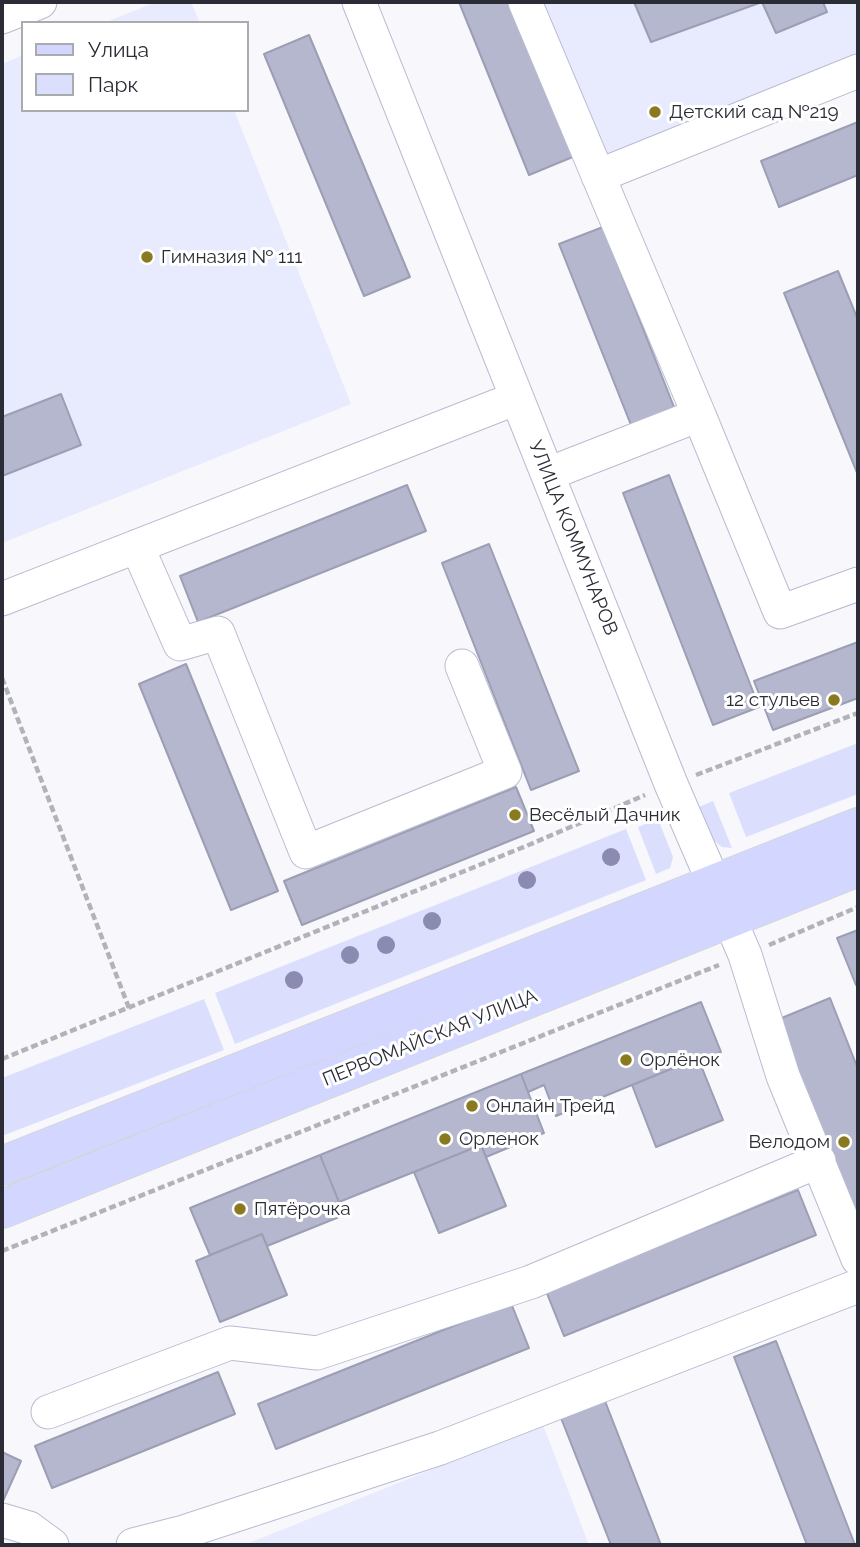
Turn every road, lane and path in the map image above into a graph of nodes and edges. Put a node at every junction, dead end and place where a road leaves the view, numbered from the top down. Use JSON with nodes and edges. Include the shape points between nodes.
{"nodes":[{"id":1,"x":40,"y":2,"type":"edge"},
{"id":2,"x":359,"y":2,"type":"edge"},
{"id":3,"x":525,"y":2,"type":"edge"},
{"id":4,"x":2,"y":17,"type":"edge"},
{"id":5,"x":858,"y":71,"type":"edge"},
{"id":6,"x":598,"y":176,"type":"junction"},
{"id":7,"x":517,"y":398,"type":"junction"},
{"id":8,"x":699,"y":415,"type":"junction"},
{"id":9,"x":548,"y":474,"type":"junction"},
{"id":10,"x":137,"y":546,"type":"junction"},
{"id":11,"x":858,"y":584,"type":"edge"},
{"id":12,"x":2,"y":599,"type":"edge"},
{"id":13,"x":462,"y":666,"type":"dead end"},
{"id":14,"x":2,"y":677,"type":"edge"},
{"id":15,"x":858,"y":713,"type":"edge"},
{"id":16,"x":671,"y":784,"type":"junction"},
{"id":17,"x":858,"y":827,"type":"edge"},
{"id":18,"x":858,"y":867,"type":"edge"},
{"id":19,"x":713,"y":884,"type":"junction"},
{"id":20,"x":858,"y":907,"type":"edge"},
{"id":21,"x":730,"y":918,"type":"junction"},
{"id":22,"x":746,"y":955,"type":"junction"},
{"id":23,"x":129,"y":1007,"type":"junction"},
{"id":24,"x":2,"y":1059,"type":"edge"},
{"id":25,"x":819,"y":1161,"type":"junction"},
{"id":26,"x":2,"y":1166,"type":"edge"},
{"id":27,"x":2,"y":1209,"type":"edge"},
{"id":28,"x":2,"y":1251,"type":"edge"},
{"id":29,"x":858,"y":1259,"type":"edge"},
{"id":30,"x":858,"y":1286,"type":"edge"},
{"id":31,"x":48,"y":1412,"type":"dead end"},
{"id":32,"x":2,"y":1520,"type":"edge"},
{"id":33,"x":52,"y":1545,"type":"edge"},
{"id":34,"x":133,"y":1545,"type":"edge"}],
"edges":[{"from":1,"to":4,"type":"street"},
{"from":2,"to":7,"type":"street","name":"УЛИЦА КОММУНАРОВ"},
{"from":3,"to":6,"type":"street"},
{"from":5,"to":6,"type":"street"},
{"from":6,"to":8,"type":"street"},
{"from":7,"to":9,"type":"street","name":"УЛИЦА КОММУНАРОВ"},
{"from":7,"to":10,"type":"street"},
{"from":8,"to":9,"type":"street"},
{"from":8,"to":11,"type":"street","via":[[780,612]]},
{"from":9,"to":16,"type":"street","name":"УЛИЦА КОММУНАРОВ"},
{"from":10,"to":12,"type":"street"},
{"from":10,"to":13,"type":"street","via":[[180,645],[218,633],[306,852],[505,772]]},
{"from":14,"to":23,"type":"path"},
{"from":15,"to":16,"type":"path"},
{"from":16,"to":19,"type":"street","name":"УЛИЦА КОММУНАРОВ"},
{"from":16,"to":23,"type":"path"},
{"from":17,"to":19,"type":"main road","name":"ПЕРВОМАЙСКАЯ УЛИЦА"},
{"from":18,"to":21,"type":"main road","name":"ПЕРВОМАЙСКАЯ УЛИЦА"},
{"from":19,"to":21,"type":"street","name":"УЛИЦА КОММУНАРОВ"},
{"from":19,"to":26,"type":"main road","name":"ПЕРВОМАЙСКАЯ УЛИЦА"},
{"from":20,"to":22,"type":"path"},
{"from":21,"to":22,"type":"street","name":"УЛИЦА КОММУНАРОВ"},
{"from":21,"to":27,"type":"main road","name":"ПЕРВОМАЙСКАЯ УЛИЦА"},
{"from":22,"to":25,"type":"street","name":"УЛИЦА КОММУНАРОВ","via":[[783,1076]]},
{"from":22,"to":28,"type":"path"},
{"from":23,"to":24,"type":"path"},
{"from":25,"to":29,"type":"street","name":"УЛИЦА КОММУНАРОВ"},
{"from":25,"to":31,"type":"street","via":[[531,1282],[317,1353],[230,1343]]},
{"from":30,"to":34,"type":"street","via":[[440,1448]]},
{"from":32,"to":33,"type":"street","via":[[29,1528]]}]}
